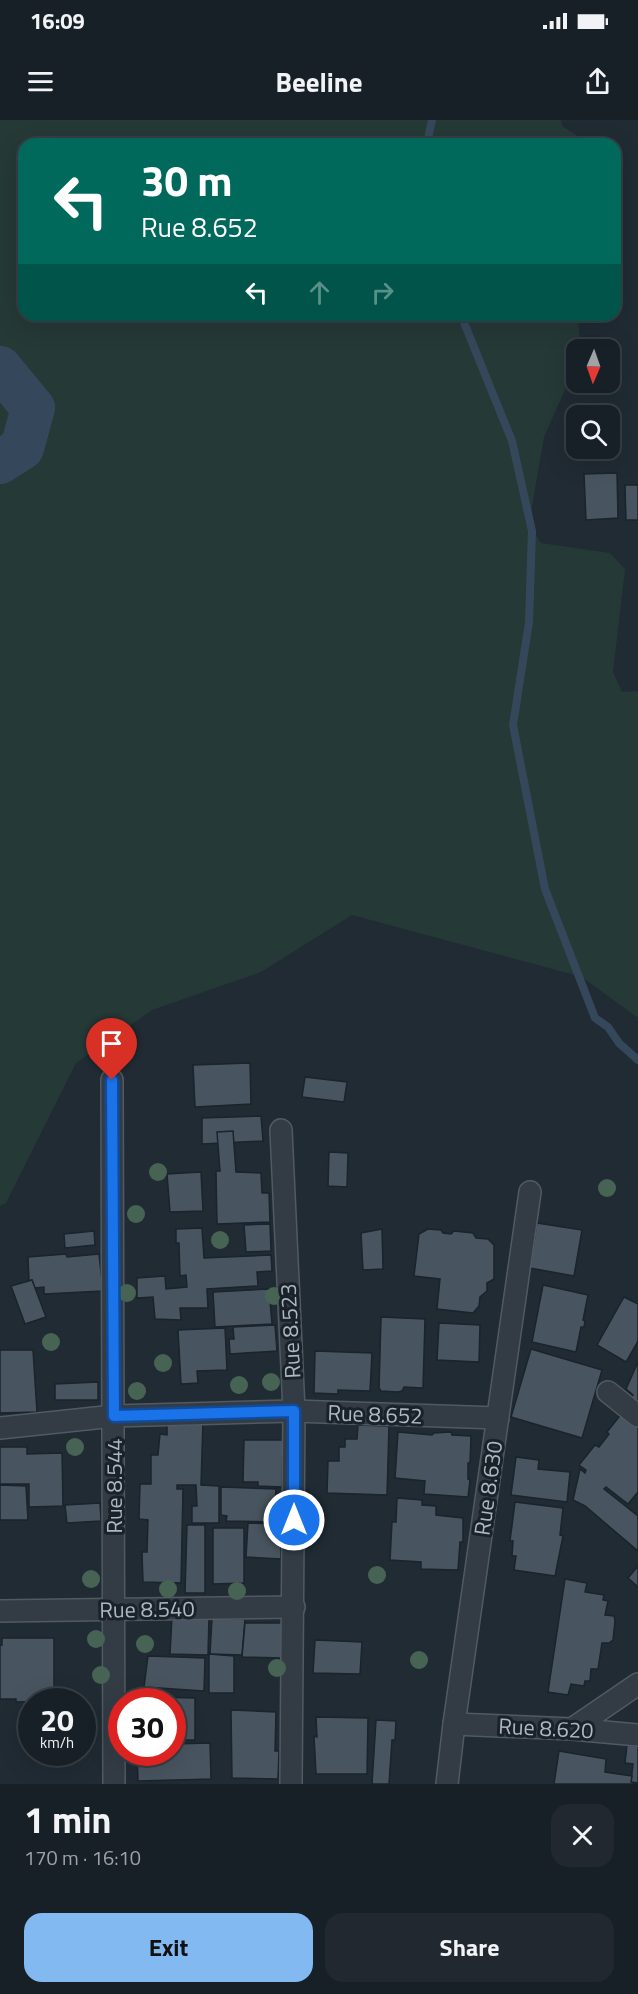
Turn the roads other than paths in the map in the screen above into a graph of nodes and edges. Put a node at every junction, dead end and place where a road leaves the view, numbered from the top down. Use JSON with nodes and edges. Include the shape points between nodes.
{"nodes":[{"id":1,"x":112,"y":1080,"type":"dead end"},
{"id":2,"x":281,"y":1130,"type":"dead end"},
{"id":3,"x":530,"y":1192,"type":"dead end"},
{"id":4,"x":608,"y":1392,"type":"dead end"},
{"id":5,"x":294,"y":1411,"type":"junction"},
{"id":6,"x":114,"y":1416,"type":"junction"},
{"id":7,"x":638,"y":1416,"type":"edge"},
{"id":8,"x":498,"y":1418,"type":"junction"},
{"id":9,"x":0,"y":1428,"type":"edge"},
{"id":10,"x":294,"y":1607,"type":"junction"},
{"id":11,"x":114,"y":1610,"type":"junction"},
{"id":12,"x":0,"y":1611,"type":"edge"},
{"id":13,"x":638,"y":1684,"type":"edge"},
{"id":14,"x":454,"y":1724,"type":"junction"},
{"id":15,"x":572,"y":1729,"type":"junction"},
{"id":16,"x":638,"y":1734,"type":"edge"},
{"id":17,"x":114,"y":1784,"type":"edge"},
{"id":18,"x":291,"y":1784,"type":"edge"},
{"id":19,"x":447,"y":1784,"type":"edge"}],
"edges":[{"from":1,"to":6,"type":"street","name":"Rue 8.544"},
{"from":2,"to":5,"type":"street","name":"Rue 8.523"},
{"from":3,"to":8,"type":"street","name":"Rue 8.630"},
{"from":4,"to":7,"type":"street"},
{"from":5,"to":6,"type":"street","name":"Rue 8.652"},
{"from":5,"to":8,"type":"street","name":"Rue 8.652"},
{"from":5,"to":10,"type":"street","name":"Rue 8.523"},
{"from":6,"to":9,"type":"street","name":"Rue 8.652"},
{"from":6,"to":11,"type":"street","name":"Rue 8.544"},
{"from":8,"to":14,"type":"street","name":"Rue 8.630"},
{"from":10,"to":11,"type":"street","name":"Rue 8.540"},
{"from":10,"to":18,"type":"street","name":"Rue 8.523"},
{"from":11,"to":12,"type":"street","name":"Rue 8.540"},
{"from":11,"to":17,"type":"street","name":"Rue 8.544"},
{"from":13,"to":15,"type":"street"},
{"from":14,"to":15,"type":"street","name":"Rue 8.620"},
{"from":14,"to":19,"type":"street","name":"Rue 8.630"},
{"from":15,"to":16,"type":"street","name":"Rue 8.620"}]}
